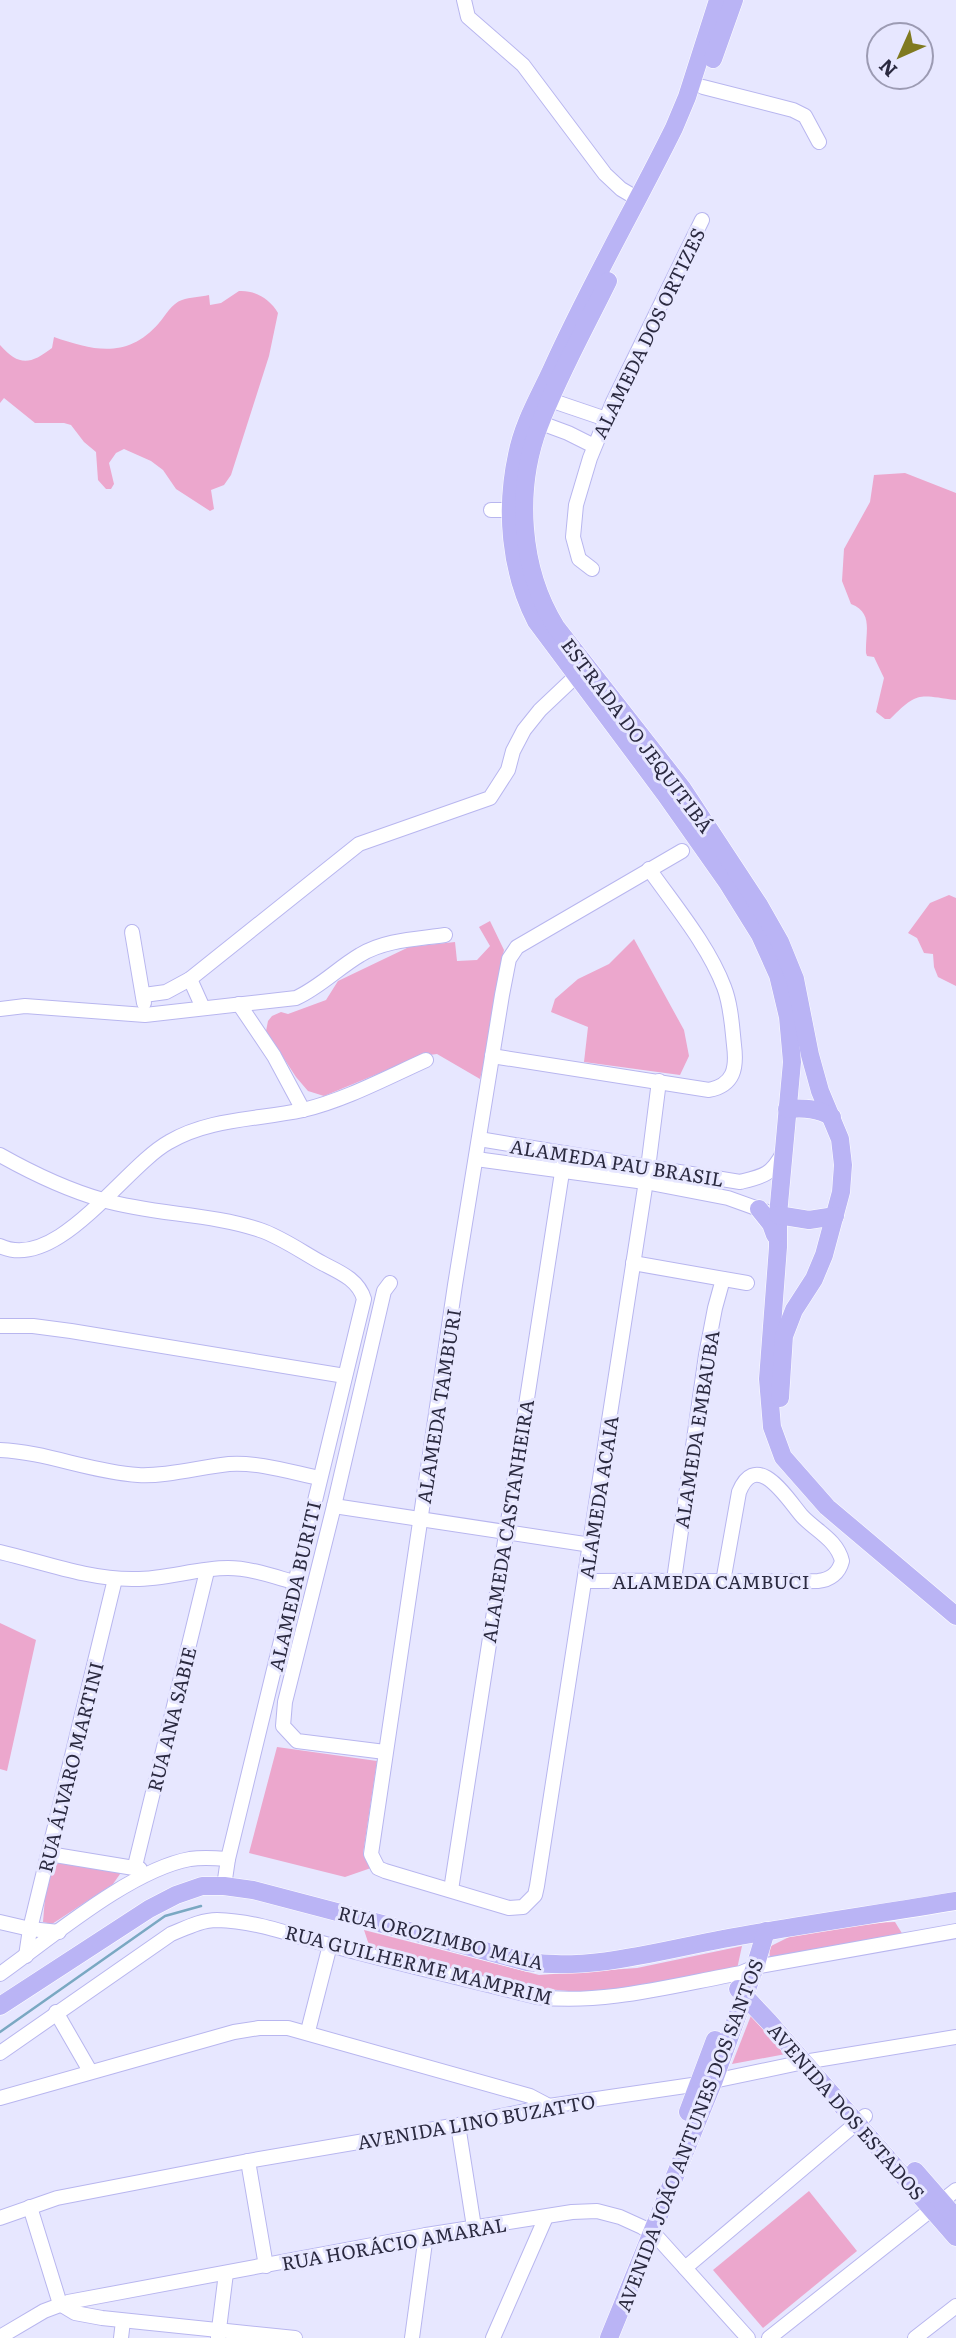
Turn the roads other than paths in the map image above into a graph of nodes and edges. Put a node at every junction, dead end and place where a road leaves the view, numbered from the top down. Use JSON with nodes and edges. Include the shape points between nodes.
{"nodes":[{"id":1,"x":464,"y":0,"type":"edge"},
{"id":2,"x":718,"y":0,"type":"edge"},
{"id":3,"x":734,"y":0,"type":"edge"},
{"id":4,"x":703,"y":87,"type":"junction"},
{"id":5,"x":819,"y":142,"type":"dead end"},
{"id":6,"x":638,"y":199,"type":"junction"},
{"id":7,"x":702,"y":220,"type":"dead end"},
{"id":8,"x":550,"y":400,"type":"junction"},
{"id":9,"x":606,"y":419,"type":"junction"},
{"id":10,"x":541,"y":423,"type":"junction"},
{"id":11,"x":594,"y":446,"type":"junction"},
{"id":12,"x":491,"y":510,"type":"dead end"},
{"id":13,"x":512,"y":510,"type":"junction"},
{"id":14,"x":592,"y":569,"type":"dead end"},
{"id":15,"x":576,"y":676,"type":"junction"},
{"id":16,"x":682,"y":851,"type":"dead end"},
{"id":17,"x":649,"y":869,"type":"junction"},
{"id":18,"x":132,"y":932,"type":"dead end"},
{"id":19,"x":445,"y":935,"type":"dead end"},
{"id":20,"x":190,"y":979,"type":"junction"},
{"id":21,"x":144,"y":995,"type":"junction"},
{"id":22,"x":239,"y":1004,"type":"junction"},
{"id":23,"x":203,"y":1008,"type":"junction"},
{"id":24,"x":0,"y":1009,"type":"edge"},
{"id":25,"x":145,"y":1014,"type":"junction"},
{"id":26,"x":492,"y":1056,"type":"junction"},
{"id":27,"x":426,"y":1060,"type":"dead end"},
{"id":28,"x":659,"y":1081,"type":"junction"},
{"id":29,"x":787,"y":1109,"type":"junction"},
{"id":30,"x":303,"y":1110,"type":"junction"},
{"id":31,"x":832,"y":1117,"type":"junction"},
{"id":32,"x":479,"y":1139,"type":"junction"},
{"id":33,"x":784,"y":1152,"type":"junction"},
{"id":34,"x":565,"y":1153,"type":"junction"},
{"id":35,"x":0,"y":1155,"type":"edge"},
{"id":36,"x":476,"y":1159,"type":"junction"},
{"id":37,"x":561,"y":1170,"type":"junction"},
{"id":38,"x":647,"y":1175,"type":"junction"},
{"id":39,"x":740,"y":1182,"type":"junction"},
{"id":40,"x":736,"y":1199,"type":"junction"},
{"id":41,"x":102,"y":1200,"type":"junction"},
{"id":42,"x":759,"y":1209,"type":"junction"},
{"id":43,"x":778,"y":1215,"type":"junction"},
{"id":44,"x":835,"y":1216,"type":"junction"},
{"id":45,"x":0,"y":1246,"type":"edge"},
{"id":46,"x":778,"y":1247,"type":"junction"},
{"id":47,"x":633,"y":1264,"type":"junction"},
{"id":48,"x":723,"y":1279,"type":"junction"},
{"id":49,"x":390,"y":1283,"type":"dead end"},
{"id":50,"x":747,"y":1283,"type":"dead end"},
{"id":51,"x":0,"y":1326,"type":"edge"},
{"id":52,"x":345,"y":1376,"type":"junction"},
{"id":53,"x":0,"y":1450,"type":"edge"},
{"id":54,"x":319,"y":1478,"type":"junction"},
{"id":55,"x":803,"y":1478,"type":"junction"},
{"id":56,"x":334,"y":1506,"type":"junction"},
{"id":57,"x":421,"y":1520,"type":"junction"},
{"id":58,"x":505,"y":1533,"type":"junction"},
{"id":59,"x":591,"y":1545,"type":"junction"},
{"id":60,"x":0,"y":1552,"type":"edge"},
{"id":61,"x":207,"y":1571,"type":"junction"},
{"id":62,"x":115,"y":1578,"type":"junction"},
{"id":63,"x":674,"y":1580,"type":"junction"},
{"id":64,"x":585,"y":1581,"type":"junction"},
{"id":65,"x":723,"y":1582,"type":"junction"},
{"id":66,"x":297,"y":1583,"type":"junction"},
{"id":67,"x":956,"y":1616,"type":"edge"},
{"id":68,"x":385,"y":1752,"type":"junction"},
{"id":69,"x":49,"y":1854,"type":"junction"},
{"id":70,"x":228,"y":1859,"type":"junction"},
{"id":71,"x":135,"y":1866,"type":"junction"},
{"id":72,"x":149,"y":1873,"type":"junction"},
{"id":73,"x":224,"y":1886,"type":"junction"},
{"id":74,"x":451,"y":1890,"type":"junction"},
{"id":75,"x":956,"y":1901,"type":"edge"},
{"id":76,"x":0,"y":1922,"type":"edge"},
{"id":77,"x":30,"y":1929,"type":"junction"},
{"id":78,"x":956,"y":1931,"type":"edge"},
{"id":79,"x":59,"y":1932,"type":"junction"},
{"id":80,"x":762,"y":1932,"type":"junction"},
{"id":81,"x":330,"y":1945,"type":"junction"},
{"id":82,"x":26,"y":1955,"type":"junction"},
{"id":83,"x":0,"y":1974,"type":"edge"},
{"id":84,"x":744,"y":1981,"type":"junction"},
{"id":85,"x":0,"y":2006,"type":"edge"},
{"id":86,"x":56,"y":2012,"type":"junction"},
{"id":87,"x":308,"y":2032,"type":"junction"},
{"id":88,"x":956,"y":2037,"type":"edge"},
{"id":89,"x":0,"y":2053,"type":"edge"},
{"id":90,"x":811,"y":2061,"type":"junction"},
{"id":91,"x":90,"y":2071,"type":"junction"},
{"id":92,"x":706,"y":2082,"type":"junction"},
{"id":93,"x":509,"y":2092,"type":"junction"},
{"id":94,"x":0,"y":2098,"type":"edge"},
{"id":95,"x":549,"y":2106,"type":"junction"},
{"id":96,"x":521,"y":2112,"type":"junction"},
{"id":97,"x":861,"y":2119,"type":"junction"},
{"id":98,"x":458,"y":2125,"type":"junction"},
{"id":99,"x":248,"y":2161,"type":"junction"},
{"id":100,"x":943,"y":2200,"type":"edge"},
{"id":101,"x":30,"y":2207,"type":"junction"},
{"id":102,"x":546,"y":2217,"type":"junction"},
{"id":103,"x":0,"y":2218,"type":"edge"},
{"id":104,"x":956,"y":2218,"type":"edge"},
{"id":105,"x":474,"y":2227,"type":"junction"},
{"id":106,"x":646,"y":2231,"type":"junction"},
{"id":107,"x":426,"y":2235,"type":"junction"},
{"id":108,"x":956,"y":2237,"type":"edge"},
{"id":109,"x":265,"y":2266,"type":"junction"},
{"id":110,"x":685,"y":2268,"type":"junction"},
{"id":111,"x":226,"y":2273,"type":"junction"},
{"id":112,"x":60,"y":2304,"type":"junction"},
{"id":113,"x":956,"y":2306,"type":"edge"},
{"id":114,"x":123,"y":2321,"type":"junction"},
{"id":115,"x":20,"y":2331,"type":"edge"},
{"id":116,"x":218,"y":2334,"type":"edge"},
{"id":117,"x":0,"y":2337,"type":"edge"},
{"id":118,"x":121,"y":2338,"type":"edge"},
{"id":119,"x":295,"y":2338,"type":"edge"},
{"id":120,"x":412,"y":2338,"type":"edge"},
{"id":121,"x":493,"y":2338,"type":"edge"},
{"id":122,"x":597,"y":2338,"type":"edge"},
{"id":123,"x":609,"y":2338,"type":"edge"},
{"id":124,"x":748,"y":2338,"type":"edge"},
{"id":125,"x":769,"y":2338,"type":"edge"},
{"id":126,"x":915,"y":2338,"type":"edge"}],
"edges":[{"from":1,"to":6,"type":"street","via":[[468,17],[523,65],[605,174]]},
{"from":2,"to":6,"type":"main road","name":"ESTRADA DO JEQUITIBÁ","via":[[687,97]]},
{"from":3,"to":4,"type":"main road","name":"ESTRADA DO JEQUITIBÁ"},
{"from":4,"to":5,"type":"street","via":[[806,116]]},
{"from":4,"to":8,"type":"main road","name":"ESTRADA DO JEQUITIBÁ","via":[[680,144]]},
{"from":6,"to":13,"type":"main road","name":"ESTRADA DO JEQUITIBÁ","via":[[526,420],[515,466]]},
{"from":7,"to":9,"type":"street","name":"ALAMEDA DOS ORTIZES"},
{"from":8,"to":9,"type":"street"},
{"from":8,"to":10,"type":"main road","name":"ESTRADA DO JEQUITIBÁ"},
{"from":9,"to":11,"type":"street","name":"ALAMEDA DOS ORTIZES"},
{"from":10,"to":11,"type":"street"},
{"from":10,"to":31,"type":"main road","name":"ESTRADA DO JEQUITIBÁ","via":[[530,456],[525,534],[540,598],[570,646],[682,788],[780,942],[794,979],[820,1091]]},
{"from":11,"to":14,"type":"street","name":"ALAMEDA DOS ORTIZES","via":[[576,505],[573,537],[579,559]]},
{"from":12,"to":13,"type":"street"},
{"from":13,"to":15,"type":"main road","name":"ESTRADA DO JEQUITIBÁ","via":[[514,562],[525,601]]},
{"from":15,"to":20,"type":"street","via":[[524,730],[508,770],[490,798],[359,844]]},
{"from":15,"to":29,"type":"main road","name":"ESTRADA DO JEQUITIBÁ","via":[[666,794],[760,935],[778,975],[789,1017],[792,1062]]},
{"from":16,"to":17,"type":"street"},
{"from":17,"to":26,"type":"street","name":"ALAMEDA TAMBURI","via":[[517,947],[509,960]]},
{"from":17,"to":28,"type":"street","via":[[705,950],[724,987],[736,1060],[732,1077],[717,1088]]},
{"from":18,"to":21,"type":"street"},
{"from":19,"to":22,"type":"street","via":[[385,944],[296,998]]},
{"from":20,"to":21,"type":"street","via":[[166,992]]},
{"from":20,"to":23,"type":"street"},
{"from":21,"to":25,"type":"street"},
{"from":22,"to":23,"type":"street"},
{"from":22,"to":30,"type":"street"},
{"from":23,"to":25,"type":"street"},
{"from":24,"to":25,"type":"street","via":[[24,1006]]},
{"from":26,"to":28,"type":"street"},
{"from":26,"to":32,"type":"street","name":"ALAMEDA TAMBURI"},
{"from":27,"to":30,"type":"street"},
{"from":28,"to":38,"type":"street","name":"ALAMEDA ACAIA"},
{"from":29,"to":31,"type":"main road","via":[[812,1108]]},
{"from":29,"to":33,"type":"main road","name":"ESTRADA DO JEQUITIBÁ"},
{"from":30,"to":41,"type":"street","via":[[200,1127],[167,1142]]},
{"from":31,"to":44,"type":"main road","name":"ESTRADA DO JEQUITIBÁ","via":[[843,1165]]},
{"from":32,"to":34,"type":"street","name":"ALAMEDA PAU BRASIL"},
{"from":32,"to":36,"type":"street","name":"ALAMEDA TAMBURI"},
{"from":33,"to":39,"type":"street","name":"ALAMEDA PAU BRASIL","via":[[766,1176]]},
{"from":33,"to":43,"type":"main road","name":"ESTRADA DO JEQUITIBÁ"},
{"from":34,"to":37,"type":"street","name":"ALAMEDA CASTANHEIRA"},
{"from":34,"to":38,"type":"street","name":"ALAMEDA PAU BRASIL"},
{"from":35,"to":41,"type":"street"},
{"from":36,"to":37,"type":"street","name":"ALAMEDA PAU BRASIL"},
{"from":36,"to":57,"type":"street","name":"ALAMEDA TAMBURI"},
{"from":37,"to":38,"type":"street","name":"ALAMEDA PAU BRASIL"},
{"from":37,"to":58,"type":"street","name":"ALAMEDA CASTANHEIRA"},
{"from":38,"to":39,"type":"street","name":"ALAMEDA PAU BRASIL"},
{"from":38,"to":40,"type":"street","name":"ALAMEDA PAU BRASIL"},
{"from":38,"to":47,"type":"street","name":"ALAMEDA ACAIA"},
{"from":39,"to":40,"type":"street"},
{"from":40,"to":42,"type":"street","name":"ALAMEDA PAU BRASIL"},
{"from":41,"to":45,"type":"street","via":[[75,1226],[46,1244],[23,1250]]},
{"from":41,"to":52,"type":"street","name":"ALAMEDA BURITI","via":[[263,1231],[347,1277],[360,1287],[364,1299]]},
{"from":42,"to":43,"type":"street","name":"ALAMEDA PAU BRASIL"},
{"from":42,"to":46,"type":"main road","via":[[771,1224]]},
{"from":43,"to":44,"type":"main road","via":[[809,1220]]},
{"from":43,"to":46,"type":"main road","name":"ESTRADA DO JEQUITIBÁ"},
{"from":44,"to":55,"type":"main road","name":"ESTRADA DO JEQUITIBÁ","via":[[824,1255],[794,1310],[783,1347],[782,1417]]},
{"from":46,"to":55,"type":"main road","name":"ESTRADA DO JEQUITIBÁ","via":[[768,1379],[772,1427],[783,1457]]},
{"from":47,"to":48,"type":"street"},
{"from":47,"to":59,"type":"street","name":"ALAMEDA ACAIA"},
{"from":48,"to":50,"type":"street"},
{"from":48,"to":63,"type":"street","name":"ALAMEDA EMBAUBA","via":[[706,1355]]},
{"from":49,"to":56,"type":"street","via":[[384,1291]]},
{"from":51,"to":52,"type":"street","via":[[71,1331]]},
{"from":52,"to":54,"type":"street","name":"ALAMEDA BURITI"},
{"from":53,"to":54,"type":"street","via":[[140,1476],[232,1464]]},
{"from":54,"to":66,"type":"street","name":"ALAMEDA BURITI"},
{"from":55,"to":67,"type":"main road","name":"ESTRADA DO JEQUITIBÁ","via":[[845,1524]]},
{"from":56,"to":57,"type":"street"},
{"from":56,"to":68,"type":"street","via":[[283,1726],[297,1741]]},
{"from":57,"to":58,"type":"street"},
{"from":57,"to":68,"type":"street","name":"ALAMEDA TAMBURI"},
{"from":58,"to":59,"type":"street"},
{"from":58,"to":74,"type":"street","name":"ALAMEDA CASTANHEIRA"},
{"from":59,"to":64,"type":"street","name":"ALAMEDA ACAIA"},
{"from":60,"to":62,"type":"street"},
{"from":61,"to":62,"type":"street","via":[[135,1580]]},
{"from":61,"to":66,"type":"street","via":[[247,1570]]},
{"from":61,"to":71,"type":"street","name":"RUA ANA SABIE"},
{"from":62,"to":69,"type":"street","name":"RUA ÁLVARO MARTINI"},
{"from":63,"to":64,"type":"street","name":"ALAMEDA CAMBUCI"},
{"from":63,"to":65,"type":"street","name":"ALAMEDA CAMBUCI"},
{"from":64,"to":74,"type":"street","name":"ALAMEDA ACAIA","via":[[535,1895],[523,1908],[509,1908]]},
{"from":65,"to":65,"type":"street","name":"ALAMEDA CAMBUCI","via":[[818,1581],[835,1574],[842,1561],[836,1546],[805,1519],[773,1480],[752,1477],[739,1492]]},
{"from":66,"to":70,"type":"street","name":"ALAMEDA BURITI"},
{"from":68,"to":74,"type":"street","name":"ALAMEDA TAMBURI","via":[[371,1854],[378,1868]]},
{"from":69,"to":71,"type":"street"},
{"from":69,"to":77,"type":"street","name":"RUA ÁLVARO MARTINI"},
{"from":70,"to":72,"type":"street","via":[[188,1860]]},
{"from":70,"to":73,"type":"street","name":"ALAMEDA BURITI"},
{"from":71,"to":72,"type":"street"},
{"from":72,"to":79,"type":"street"},
{"from":73,"to":80,"type":"main road","name":"RUA OROZIMBO MAIA","via":[[550,1965],[606,1961]]},
{"from":73,"to":85,"type":"main road","name":"RUA OROZIMBO MAIA","via":[[192,1889],[149,1909]]},
{"from":75,"to":80,"type":"main road","name":"RUA OROZIMBO MAIA"},
{"from":76,"to":77,"type":"street"},
{"from":77,"to":79,"type":"street"},
{"from":77,"to":82,"type":"street","name":"RUA ÁLVARO MARTINI"},
{"from":78,"to":84,"type":"street","name":"RUA GUILHERME MAMPRIM"},
{"from":79,"to":82,"type":"street"},
{"from":80,"to":84,"type":"main road","name":"AVENIDA JOÃO ANTUNES DOS SANTOS"},
{"from":81,"to":84,"type":"street","name":"RUA GUILHERME MAMPRIM","via":[[557,1999]]},
{"from":81,"to":86,"type":"street","name":"RUA GUILHERME MAMPRIM","via":[[243,1923],[196,1923],[171,1934]]},
{"from":81,"to":87,"type":"street"},
{"from":82,"to":83,"type":"street"},
{"from":84,"to":90,"type":"main road","name":"AVENIDA DOS ESTADOS"},
{"from":84,"to":92,"type":"main road","name":"AVENIDA JOÃO ANTUNES DOS SANTOS"},
{"from":86,"to":89,"type":"street","name":"RUA GUILHERME MAMPRIM"},
{"from":86,"to":91,"type":"street"},
{"from":87,"to":91,"type":"street","via":[[288,2028],[234,2032]]},
{"from":87,"to":93,"type":"street"},
{"from":88,"to":90,"type":"street","name":"AVENIDA LINO BUZATTO"},
{"from":90,"to":92,"type":"street","name":"AVENIDA LINO BUZATTO"},
{"from":90,"to":97,"type":"main road","name":"AVENIDA DOS ESTADOS"},
{"from":91,"to":94,"type":"street"},
{"from":92,"to":95,"type":"street","name":"AVENIDA LINO BUZATTO"},
{"from":92,"to":106,"type":"main road","name":"AVENIDA JOÃO ANTUNES DOS SANTOS"},
{"from":93,"to":95,"type":"street"},
{"from":93,"to":96,"type":"street"},
{"from":95,"to":96,"type":"street","name":"AVENIDA LINO BUZATTO"},
{"from":96,"to":98,"type":"street","name":"AVENIDA LINO BUZATTO"},
{"from":97,"to":100,"type":"main road","name":"AVENIDA DOS ESTADOS"},
{"from":97,"to":110,"type":"street"},
{"from":98,"to":99,"type":"street","name":"AVENIDA LINO BUZATTO"},
{"from":98,"to":105,"type":"street"},
{"from":99,"to":101,"type":"street","name":"AVENIDA LINO BUZATTO"},
{"from":99,"to":109,"type":"street"},
{"from":100,"to":104,"type":"main road","name":"AVENIDA DOS ESTADOS"},
{"from":100,"to":108,"type":"main road","name":"AVENIDA DOS ESTADOS"},
{"from":100,"to":125,"type":"street"},
{"from":101,"to":103,"type":"street","name":"AVENIDA LINO BUZATTO"},
{"from":101,"to":112,"type":"street"},
{"from":102,"to":105,"type":"street","name":"RUA HORÁCIO AMARAL"},
{"from":102,"to":106,"type":"street","name":"RUA HORÁCIO AMARAL","via":[[597,2211]]},
{"from":102,"to":121,"type":"street"},
{"from":105,"to":107,"type":"street","name":"RUA HORÁCIO AMARAL"},
{"from":106,"to":110,"type":"street","name":"RUA HORÁCIO AMARAL"},
{"from":106,"to":122,"type":"main road","name":"AVENIDA JOÃO ANTUNES DOS SANTOS"},
{"from":106,"to":123,"type":"main road","name":"AVENIDA JOÃO ANTUNES DOS SANTOS"},
{"from":107,"to":109,"type":"street","name":"RUA HORÁCIO AMARAL"},
{"from":107,"to":120,"type":"street"},
{"from":109,"to":111,"type":"street","name":"RUA HORÁCIO AMARAL"},
{"from":110,"to":124,"type":"street","name":"RUA HORÁCIO AMARAL"},
{"from":111,"to":112,"type":"street","name":"RUA HORÁCIO AMARAL"},
{"from":111,"to":116,"type":"street"},
{"from":112,"to":114,"type":"street","via":[[82,2315]]},
{"from":112,"to":115,"type":"street","name":"RUA HORÁCIO AMARAL"},
{"from":113,"to":126,"type":"street"},
{"from":114,"to":116,"type":"street"},
{"from":114,"to":118,"type":"street"},
{"from":115,"to":117,"type":"street","name":"RUA HORÁCIO AMARAL"},
{"from":116,"to":119,"type":"street"}]}
